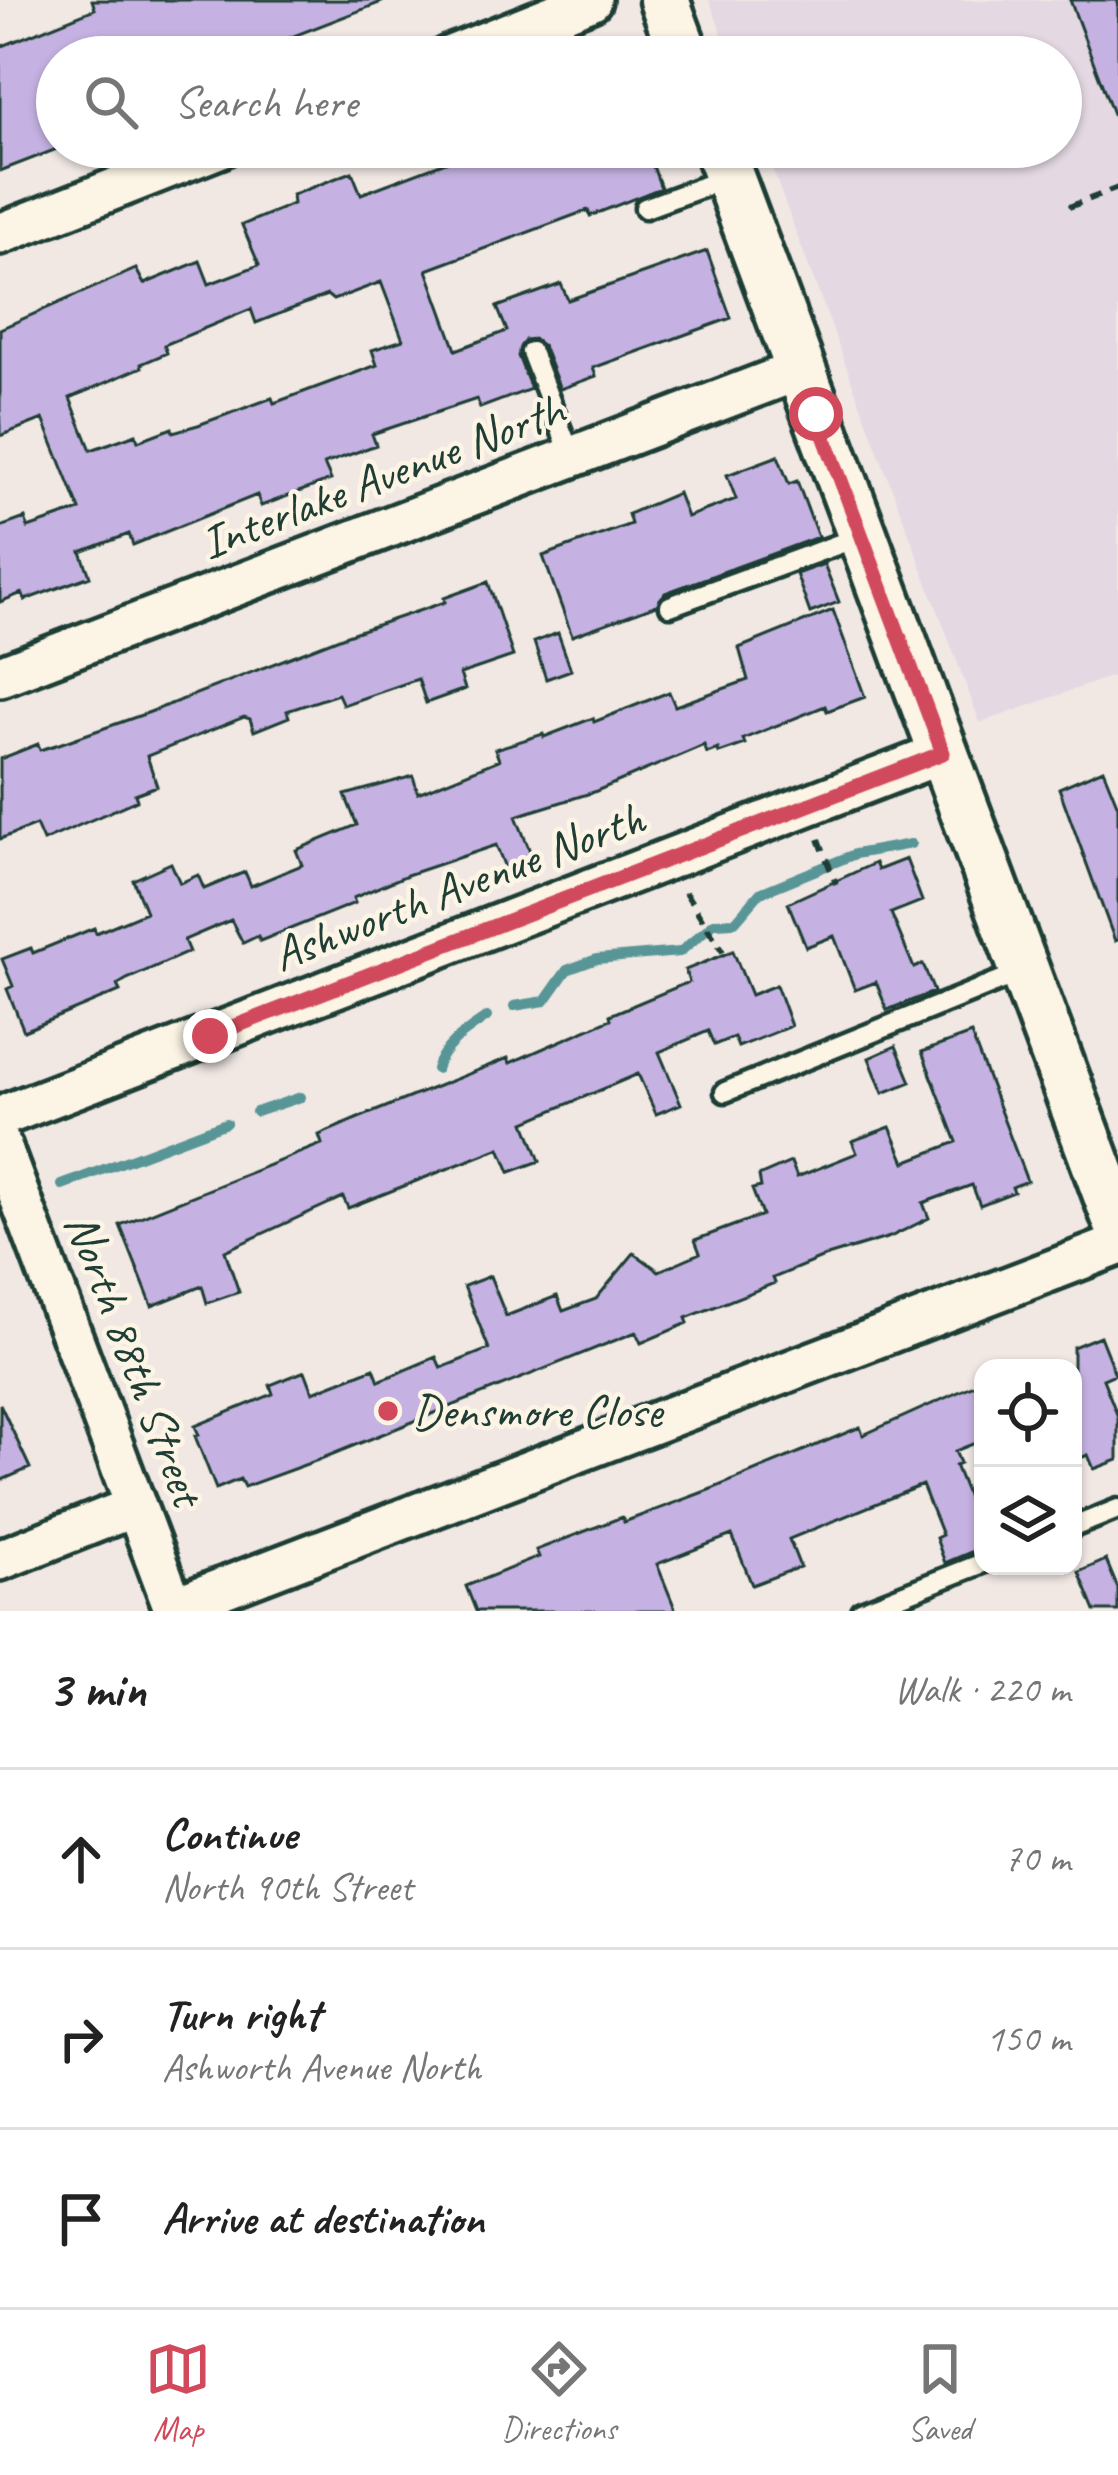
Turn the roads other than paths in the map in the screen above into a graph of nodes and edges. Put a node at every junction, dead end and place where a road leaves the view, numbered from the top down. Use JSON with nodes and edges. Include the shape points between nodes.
{"nodes":[{"id":1,"x":591,"y":0,"type":"edge"},
{"id":2,"x":664,"y":0,"type":"edge"},
{"id":3,"x":501,"y":36,"type":"edge"},
{"id":4,"x":677,"y":36,"type":"edge"},
{"id":5,"x":168,"y":168,"type":"edge"},
{"id":6,"x":713,"y":168,"type":"edge"},
{"id":7,"x":725,"y":168,"type":"edge"},
{"id":8,"x":645,"y":208,"type":"dead end"},
{"id":9,"x":0,"y":235,"type":"edge"},
{"id":10,"x":531,"y":352,"type":"dead end"},
{"id":11,"x":799,"y":370,"type":"junction"},
{"id":12,"x":572,"y":458,"type":"junction"},
{"id":13,"x":861,"y":536,"type":"junction"},
{"id":14,"x":670,"y":607,"type":"dead end"},
{"id":15,"x":0,"y":676,"type":"edge"},
{"id":16,"x":943,"y":753,"type":"junction"},
{"id":17,"x":1024,"y":971,"type":"junction"},
{"id":18,"x":725,"y":1092,"type":"dead end"},
{"id":19,"x":2,"y":1123,"type":"edge"},
{"id":20,"x":1118,"y":1222,"type":"edge"},
{"id":21,"x":1118,"y":1245,"type":"edge"},
{"id":22,"x":136,"y":1506,"type":"junction"},
{"id":23,"x":1118,"y":1509,"type":"edge"},
{"id":24,"x":1082,"y":1523,"type":"edge"},
{"id":25,"x":0,"y":1560,"type":"edge"},
{"id":26,"x":974,"y":1566,"type":"edge"},
{"id":27,"x":174,"y":1609,"type":"edge"},
{"id":28,"x":861,"y":1611,"type":"edge"}],
"edges":[{"from":1,"to":3,"type":"street"},
{"from":2,"to":4,"type":"street"},
{"from":5,"to":9,"type":"street"},
{"from":6,"to":8,"type":"lane"},
{"from":7,"to":11,"type":"street"},
{"from":10,"to":12,"type":"lane"},
{"from":11,"to":12,"type":"street","name":"Interlake Avenue North"},
{"from":11,"to":13,"type":"street"},
{"from":12,"to":15,"type":"street","name":"Interlake Avenue North"},
{"from":13,"to":14,"type":"lane"},
{"from":13,"to":16,"type":"street"},
{"from":16,"to":17,"type":"street"},
{"from":16,"to":19,"type":"street","name":"Ashworth Avenue North"},
{"from":17,"to":18,"type":"lane"},
{"from":17,"to":20,"type":"street"},
{"from":19,"to":22,"type":"street","name":"North 88th Street"},
{"from":21,"to":27,"type":"street"},
{"from":22,"to":25,"type":"street"},
{"from":22,"to":27,"type":"street","name":"North 88th Street"},
{"from":23,"to":24,"type":"lane"},
{"from":26,"to":28,"type":"lane"}]}
